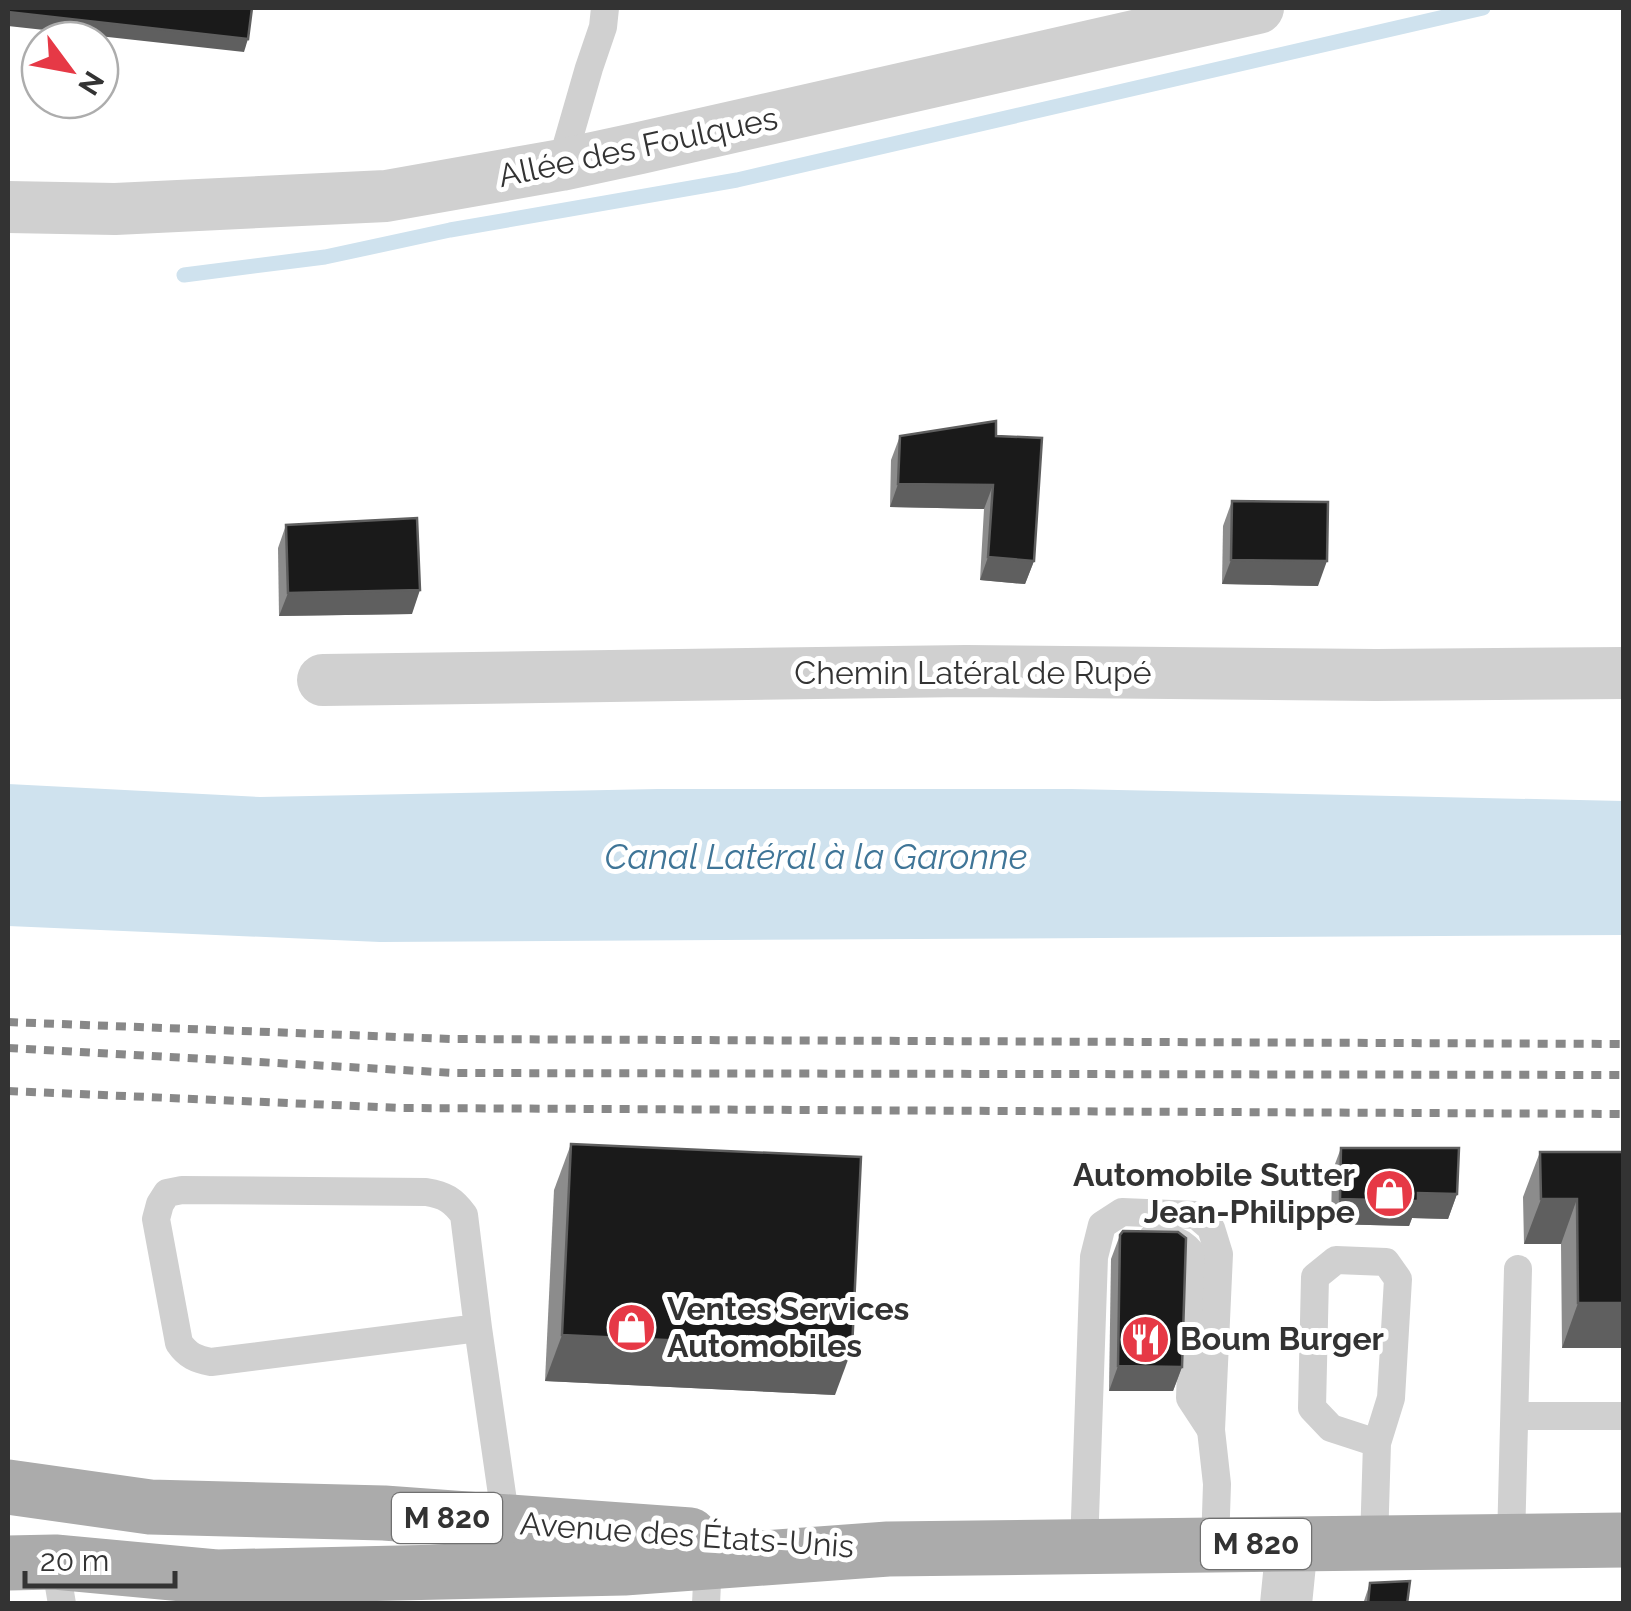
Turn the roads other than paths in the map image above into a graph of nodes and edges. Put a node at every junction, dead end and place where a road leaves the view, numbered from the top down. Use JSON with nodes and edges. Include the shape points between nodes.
{"nodes":[{"id":1,"x":605,"y":8,"type":"edge"},
{"id":2,"x":1258,"y":8,"type":"edge"},
{"id":3,"x":561,"y":165,"type":"junction"},
{"id":4,"x":8,"y":206,"type":"edge"},
{"id":5,"x":1624,"y":673,"type":"edge"},
{"id":6,"x":324,"y":680,"type":"dead end"},
{"id":7,"x":1518,"y":1269,"type":"dead end"},
{"id":8,"x":478,"y":1328,"type":"junction"},
{"id":9,"x":1515,"y":1416,"type":"junction"},
{"id":10,"x":1624,"y":1416,"type":"edge"},
{"id":11,"x":1378,"y":1443,"type":"junction"},
{"id":12,"x":8,"y":1487,"type":"edge"},
{"id":13,"x":506,"y":1522,"type":"junction"},
{"id":14,"x":1624,"y":1540,"type":"edge"},
{"id":15,"x":1512,"y":1541,"type":"junction"},
{"id":16,"x":1374,"y":1543,"type":"junction"},
{"id":17,"x":1292,"y":1544,"type":"junction"},
{"id":18,"x":1215,"y":1545,"type":"junction"},
{"id":19,"x":1084,"y":1547,"type":"junction"},
{"id":20,"x":888,"y":1550,"type":"junction"},
{"id":21,"x":41,"y":1576,"type":"edge"},
{"id":22,"x":707,"y":1583,"type":"edge"},
{"id":23,"x":1286,"y":1604,"type":"edge"}],
"edges":[{"from":1,"to":3,"type":"lane"},
{"from":2,"to":3,"type":"street","name":"Allée des Foulques"},
{"from":3,"to":4,"type":"street","name":"Allée des Foulques","via":[[386,196],[115,209]]},
{"from":5,"to":6,"type":"street","name":"Chemin Latéral de Rupé","via":[[966,670]]},
{"from":7,"to":9,"type":"lane"},
{"from":8,"to":8,"type":"lane","via":[[464,1215],[442,1195],[182,1190],[166,1193],[160,1204],[156,1219],[179,1344],[197,1359]]},
{"from":8,"to":13,"type":"lane"},
{"from":9,"to":10,"type":"lane"},
{"from":9,"to":15,"type":"lane"},
{"from":11,"to":11,"type":"lane","via":[[1391,1398],[1398,1279],[1386,1262],[1336,1260],[1316,1277],[1312,1408],[1331,1428]]},
{"from":11,"to":16,"type":"lane"},
{"from":12,"to":13,"type":"main road","name":"Avenue des États-Unis","number":"M 820","via":[[150,1507]]},
{"from":13,"to":20,"type":"main road","name":"Avenue des États-Unis","number":"M 820"},
{"from":14,"to":15,"type":"main road","name":"Avenue des États-Unis","number":"M 820"},
{"from":15,"to":16,"type":"main road","name":"Avenue des États-Unis","number":"M 820"},
{"from":16,"to":17,"type":"main road","name":"Avenue des États-Unis","number":"M 820"},
{"from":17,"to":18,"type":"main road","name":"Avenue des États-Unis","number":"M 820"},
{"from":17,"to":23,"type":"street"},
{"from":18,"to":19,"type":"main road","name":"Avenue des États-Unis","number":"M 820"},
{"from":18,"to":19,"type":"lane","via":[[1211,1430],[1219,1254],[1210,1228],[1196,1214],[1122,1212],[1102,1225],[1094,1257]]},
{"from":19,"to":20,"type":"main road","name":"Avenue des États-Unis","number":"M 820"},
{"from":20,"to":22,"type":"main road","name":"Avenue des États-Unis","number":"M 820"},
{"from":21,"to":22,"type":"main road","name":"Avenue des États-Unis","number":"M 820","via":[[624,1568]]}]}
